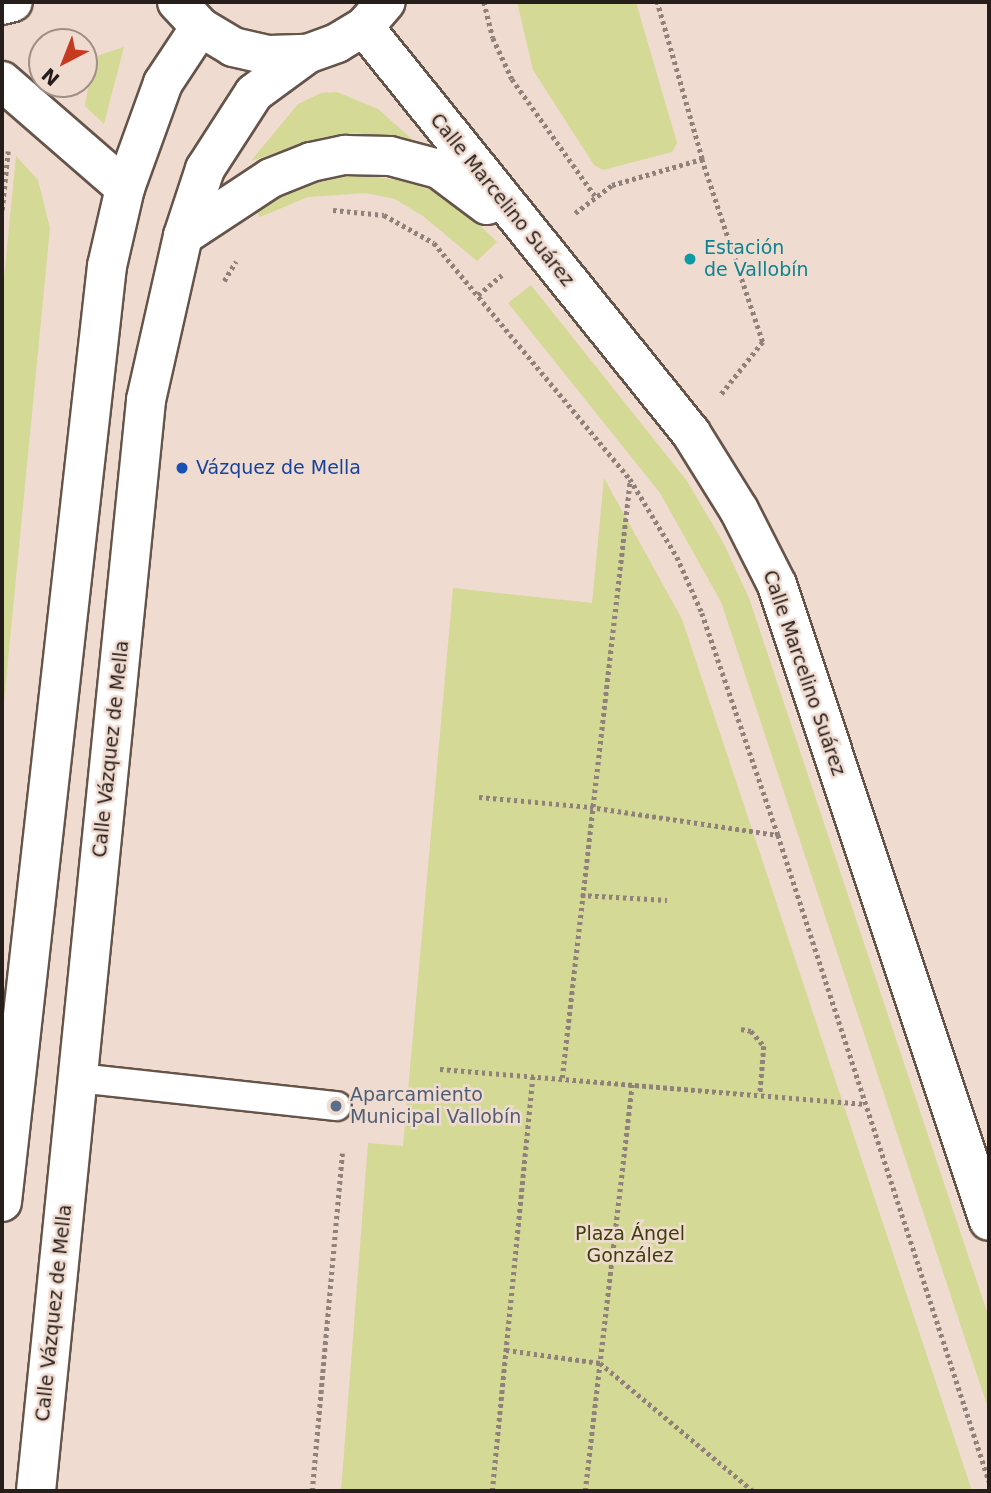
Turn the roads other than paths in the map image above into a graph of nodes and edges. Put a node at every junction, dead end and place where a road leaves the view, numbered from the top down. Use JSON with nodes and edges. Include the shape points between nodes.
{"nodes":[{"id":1,"x":13,"y":2,"type":"edge"},
{"id":2,"x":2,"y":5,"type":"edge"},
{"id":3,"x":375,"y":14,"type":"edge"},
{"id":4,"x":188,"y":15,"type":"edge"},
{"id":5,"x":307,"y":54,"type":"junction"},
{"id":6,"x":2,"y":81,"type":"edge"},
{"id":7,"x":125,"y":188,"type":"junction"},
{"id":8,"x":183,"y":236,"type":"junction"},
{"id":9,"x":539,"y":244,"type":"junction"},
{"id":10,"x":10,"y":1075,"type":"edge"},
{"id":11,"x":78,"y":1079,"type":"junction"},
{"id":12,"x":336,"y":1105,"type":"dead end"},
{"id":13,"x":2,"y":1202,"type":"edge"},
{"id":14,"x":989,"y":1221,"type":"edge"},
{"id":15,"x":36,"y":1491,"type":"edge"}],
"edges":[{"from":1,"to":2,"type":"street"},
{"from":3,"to":5,"type":"street","via":[[337,43]]},
{"from":3,"to":9,"type":"street","name":"Calle Marcelino Suárez"},
{"from":4,"to":5,"type":"street","via":[[233,47],[269,55]]},
{"from":4,"to":7,"type":"street"},
{"from":5,"to":8,"type":"street","name":"Calle Vázquez de Mella","via":[[254,93],[226,130],[205,169]]},
{"from":6,"to":7,"type":"street"},
{"from":7,"to":10,"type":"street","via":[[107,266],[90,391]]},
{"from":8,"to":9,"type":"street","via":[[271,178],[312,162],[345,155],[390,156],[439,169]]},
{"from":8,"to":11,"type":"street","name":"Calle Vázquez de Mella","via":[[146,400]]},
{"from":9,"to":14,"type":"street","name":"Calle Marcelino Suárez","via":[[691,433],[739,510],[777,586]]},
{"from":10,"to":13,"type":"street"},
{"from":11,"to":12,"type":"lane"},
{"from":11,"to":15,"type":"street","name":"Calle Vázquez de Mella"}]}
